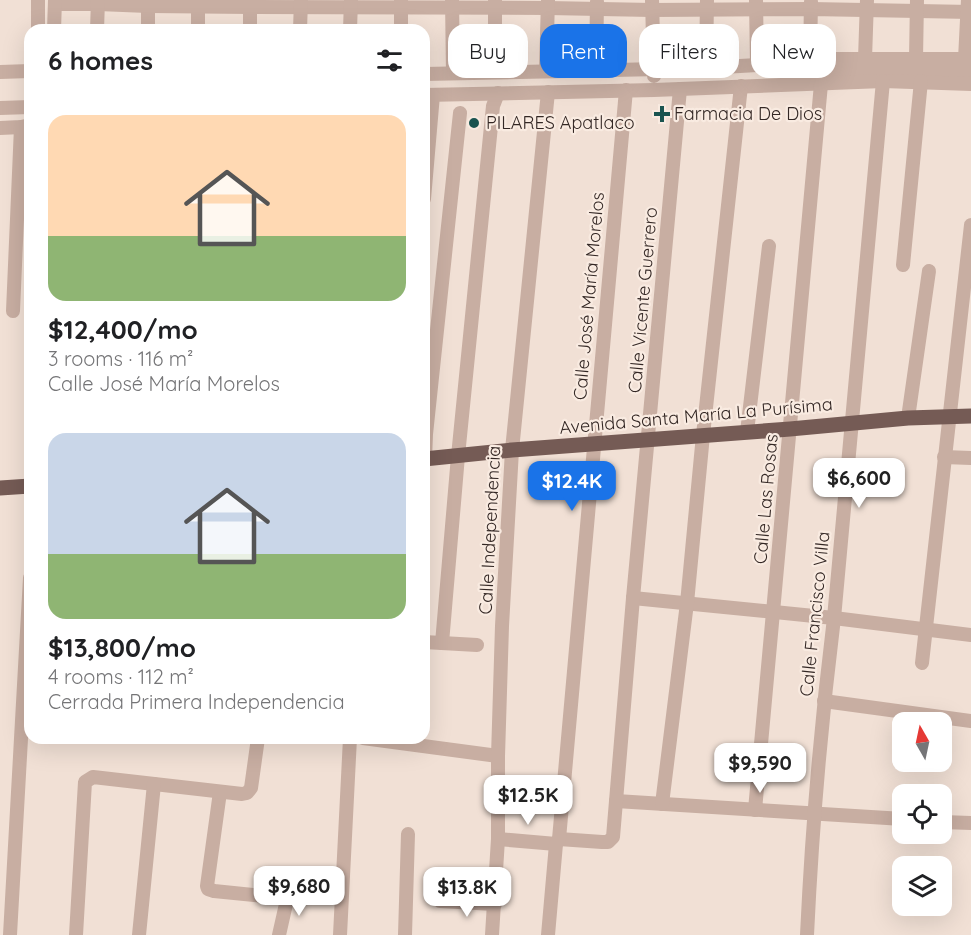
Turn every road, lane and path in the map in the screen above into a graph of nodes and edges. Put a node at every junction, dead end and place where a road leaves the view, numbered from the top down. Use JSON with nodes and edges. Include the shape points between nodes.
{"nodes":[{"id":1,"x":38,"y":0,"type":"edge"},
{"id":2,"x":55,"y":2,"type":"edge"},
{"id":3,"x":98,"y":2,"type":"edge"},
{"id":4,"x":148,"y":3,"type":"edge"},
{"id":5,"x":198,"y":3,"type":"edge"},
{"id":6,"x":351,"y":3,"type":"edge"},
{"id":7,"x":250,"y":4,"type":"edge"},
{"id":8,"x":301,"y":4,"type":"edge"},
{"id":9,"x":401,"y":4,"type":"edge"},
{"id":10,"x":452,"y":4,"type":"edge"},
{"id":11,"x":495,"y":4,"type":"edge"},
{"id":12,"x":548,"y":4,"type":"edge"},
{"id":13,"x":597,"y":4,"type":"edge"},
{"id":14,"x":652,"y":5,"type":"edge"},
{"id":15,"x":706,"y":5,"type":"edge"},
{"id":16,"x":756,"y":5,"type":"edge"},
{"id":17,"x":811,"y":5,"type":"edge"},
{"id":18,"x":867,"y":5,"type":"edge"},
{"id":19,"x":917,"y":6,"type":"edge"},
{"id":20,"x":969,"y":8,"type":"edge"},
{"id":21,"x":38,"y":24,"type":"edge"},
{"id":22,"x":54,"y":24,"type":"edge"},
{"id":23,"x":97,"y":24,"type":"edge"},
{"id":24,"x":148,"y":24,"type":"edge"},
{"id":25,"x":198,"y":24,"type":"edge"},
{"id":26,"x":250,"y":24,"type":"edge"},
{"id":27,"x":300,"y":24,"type":"edge"},
{"id":28,"x":350,"y":24,"type":"edge"},
{"id":29,"x":401,"y":24,"type":"edge"},
{"id":30,"x":452,"y":24,"type":"edge"},
{"id":31,"x":495,"y":24,"type":"edge"},
{"id":32,"x":547,"y":24,"type":"edge"},
{"id":33,"x":597,"y":24,"type":"edge"},
{"id":34,"x":653,"y":24,"type":"edge"},
{"id":35,"x":706,"y":24,"type":"edge"},
{"id":36,"x":756,"y":24,"type":"edge"},
{"id":37,"x":811,"y":24,"type":"edge"},
{"id":38,"x":836,"y":59,"type":"edge"},
{"id":39,"x":865,"y":59,"type":"junction"},
{"id":40,"x":916,"y":59,"type":"junction"},
{"id":41,"x":969,"y":69,"type":"edge"},
{"id":42,"x":836,"y":70,"type":"edge"},
{"id":43,"x":24,"y":71,"type":"edge"},
{"id":44,"x":0,"y":72,"type":"edge"},
{"id":45,"x":448,"y":73,"type":"edge"},
{"id":46,"x":430,"y":74,"type":"edge"},
{"id":47,"x":883,"y":76,"type":"junction"},
{"id":48,"x":654,"y":78,"type":"edge"},
{"id":49,"x":921,"y":81,"type":"junction"},
{"id":50,"x":821,"y":84,"type":"junction"},
{"id":51,"x":787,"y":85,"type":"junction"},
{"id":52,"x":741,"y":86,"type":"junction"},
{"id":53,"x":680,"y":89,"type":"junction"},
{"id":54,"x":626,"y":90,"type":"junction"},
{"id":55,"x":654,"y":90,"type":"junction"},
{"id":56,"x":498,"y":93,"type":"junction"},
{"id":57,"x":548,"y":93,"type":"junction"},
{"id":58,"x":430,"y":95,"type":"edge"},
{"id":59,"x":24,"y":107,"type":"edge"},
{"id":60,"x":0,"y":108,"type":"edge"},
{"id":61,"x":460,"y":113,"type":"dead end"},
{"id":62,"x":24,"y":126,"type":"edge"},
{"id":63,"x":0,"y":128,"type":"edge"},
{"id":64,"x":24,"y":141,"type":"edge"},
{"id":65,"x":971,"y":225,"type":"edge"},
{"id":66,"x":769,"y":246,"type":"dead end"},
{"id":67,"x":903,"y":265,"type":"dead end"},
{"id":68,"x":929,"y":271,"type":"dead end"},
{"id":69,"x":13,"y":311,"type":"dead end"},
{"id":70,"x":430,"y":394,"type":"edge"},
{"id":71,"x":971,"y":416,"type":"edge"},
{"id":72,"x":950,"y":417,"type":"junction"},
{"id":73,"x":908,"y":418,"type":"junction"},
{"id":74,"x":851,"y":423,"type":"junction"},
{"id":75,"x":790,"y":429,"type":"junction"},
{"id":76,"x":747,"y":432,"type":"junction"},
{"id":77,"x":703,"y":435,"type":"junction"},
{"id":78,"x":648,"y":439,"type":"junction"},
{"id":79,"x":594,"y":444,"type":"junction"},
{"id":80,"x":512,"y":450,"type":"junction"},
{"id":81,"x":458,"y":456,"type":"junction"},
{"id":82,"x":944,"y":458,"type":"junction"},
{"id":83,"x":971,"y":458,"type":"edge"},
{"id":84,"x":430,"y":459,"type":"edge"},
{"id":85,"x":24,"y":486,"type":"edge"},
{"id":86,"x":0,"y":488,"type":"edge"},
{"id":87,"x":633,"y":598,"type":"junction"},
{"id":88,"x":687,"y":603,"type":"junction"},
{"id":89,"x":774,"y":612,"type":"junction"},
{"id":90,"x":834,"y":618,"type":"junction"},
{"id":91,"x":926,"y":629,"type":"junction"},
{"id":92,"x":971,"y":635,"type":"edge"},
{"id":93,"x":430,"y":642,"type":"edge"},
{"id":94,"x":442,"y":643,"type":"junction"},
{"id":95,"x":477,"y":645,"type":"dead end"},
{"id":96,"x":922,"y":663,"type":"dead end"},
{"id":97,"x":824,"y":701,"type":"junction"},
{"id":98,"x":971,"y":721,"type":"edge"},
{"id":99,"x":24,"y":737,"type":"edge"},
{"id":100,"x":257,"y":744,"type":"edge"},
{"id":101,"x":350,"y":744,"type":"edge"},
{"id":102,"x":408,"y":744,"type":"edge"},
{"id":103,"x":498,"y":756,"type":"junction"},
{"id":104,"x":154,"y":784,"type":"junction"},
{"id":105,"x":220,"y":792,"type":"junction"},
{"id":106,"x":616,"y":801,"type":"junction"},
{"id":107,"x":662,"y":804,"type":"junction"},
{"id":108,"x":755,"y":810,"type":"junction"},
{"id":109,"x":814,"y":814,"type":"junction"},
{"id":110,"x":892,"y":818,"type":"edge"},
{"id":111,"x":952,"y":823,"type":"edge"},
{"id":112,"x":971,"y":824,"type":"edge"},
{"id":113,"x":408,"y":834,"type":"dead end"},
{"id":114,"x":498,"y":839,"type":"junction"},
{"id":115,"x":558,"y":841,"type":"junction"},
{"id":116,"x":440,"y":901,"type":"dead end"},
{"id":117,"x":495,"y":904,"type":"junction"},
{"id":118,"x":10,"y":935,"type":"edge"},
{"id":119,"x":76,"y":935,"type":"edge"},
{"id":120,"x":139,"y":935,"type":"edge"},
{"id":121,"x":279,"y":935,"type":"edge"},
{"id":122,"x":340,"y":935,"type":"edge"},
{"id":123,"x":405,"y":935,"type":"edge"},
{"id":124,"x":492,"y":935,"type":"edge"},
{"id":125,"x":548,"y":935,"type":"edge"},
{"id":126,"x":807,"y":935,"type":"edge"}],
"edges":[{"from":1,"to":21,"type":"street"},
{"from":2,"to":3,"type":"street"},
{"from":2,"to":22,"type":"street"},
{"from":3,"to":4,"type":"street"},
{"from":3,"to":23,"type":"street"},
{"from":4,"to":5,"type":"street"},
{"from":4,"to":24,"type":"street"},
{"from":5,"to":7,"type":"street"},
{"from":5,"to":25,"type":"street"},
{"from":6,"to":8,"type":"street"},
{"from":6,"to":9,"type":"street"},
{"from":6,"to":28,"type":"street"},
{"from":7,"to":8,"type":"street"},
{"from":7,"to":26,"type":"street"},
{"from":8,"to":27,"type":"street"},
{"from":9,"to":10,"type":"street"},
{"from":9,"to":29,"type":"street"},
{"from":10,"to":11,"type":"street"},
{"from":10,"to":30,"type":"street"},
{"from":11,"to":12,"type":"street"},
{"from":11,"to":31,"type":"street"},
{"from":12,"to":13,"type":"street"},
{"from":12,"to":32,"type":"street"},
{"from":13,"to":14,"type":"street"},
{"from":13,"to":33,"type":"street"},
{"from":14,"to":15,"type":"street"},
{"from":14,"to":34,"type":"street"},
{"from":15,"to":16,"type":"street"},
{"from":15,"to":35,"type":"street"},
{"from":16,"to":17,"type":"street"},
{"from":16,"to":36,"type":"street"},
{"from":17,"to":18,"type":"street"},
{"from":17,"to":37,"type":"street"},
{"from":18,"to":19,"type":"street"},
{"from":18,"to":39,"type":"street"},
{"from":19,"to":20,"type":"street"},
{"from":19,"to":40,"type":"street"},
{"from":20,"to":41,"type":"street"},
{"from":38,"to":39,"type":"street"},
{"from":39,"to":40,"type":"street"},
{"from":40,"to":41,"type":"street"},
{"from":41,"to":47,"type":"street"},
{"from":41,"to":49,"type":"street"},
{"from":42,"to":47,"type":"street","via":[[873,69]]},
{"from":43,"to":44,"type":"street"},
{"from":45,"to":46,"type":"street"},
{"from":47,"to":49,"type":"street"},
{"from":47,"to":50,"type":"street"},
{"from":47,"to":51,"type":"street","via":[[808,78]]},
{"from":47,"to":74,"type":"street","name":"Calle Francisco Villa"},
{"from":48,"to":55,"type":"street"},
{"from":49,"to":67,"type":"street"},
{"from":50,"to":51,"type":"street"},
{"from":50,"to":75,"type":"street","name":"Calle Las Rosas"},
{"from":51,"to":52,"type":"street"},
{"from":52,"to":53,"type":"street"},
{"from":52,"to":77,"type":"street"},
{"from":53,"to":55,"type":"street"},
{"from":53,"to":78,"type":"street","name":"Calle Vicente Guerrero"},
{"from":54,"to":55,"type":"street"},
{"from":54,"to":57,"type":"street"},
{"from":54,"to":79,"type":"street","name":"Calle José María Morelos"},
{"from":56,"to":57,"type":"street"},
{"from":56,"to":58,"type":"street"},
{"from":56,"to":81,"type":"street","via":[[493,106]]},
{"from":57,"to":80,"type":"street","name":"Calle Independencia"},
{"from":59,"to":60,"type":"street"},
{"from":61,"to":70,"type":"street"},
{"from":62,"to":63,"type":"street"},
{"from":64,"to":69,"type":"street"},
{"from":65,"to":72,"type":"street"},
{"from":66,"to":76,"type":"street"},
{"from":68,"to":73,"type":"street"},
{"from":71,"to":72,"type":"main road","name":"Avenida Santa María La Purísima"},
{"from":72,"to":73,"type":"main road","name":"Avenida Santa María La Purísima"},
{"from":72,"to":82,"type":"street"},
{"from":73,"to":74,"type":"main road","name":"Avenida Santa María La Purísima"},
{"from":74,"to":75,"type":"main road","name":"Avenida Santa María La Purísima"},
{"from":74,"to":90,"type":"street","name":"Calle Francisco Villa"},
{"from":75,"to":76,"type":"main road","name":"Avenida Santa María La Purísima"},
{"from":75,"to":89,"type":"street","name":"Calle Las Rosas"},
{"from":76,"to":77,"type":"main road","name":"Avenida Santa María La Purísima"},
{"from":77,"to":78,"type":"main road","name":"Avenida Santa María La Purísima"},
{"from":77,"to":88,"type":"street"},
{"from":78,"to":79,"type":"main road","name":"Avenida Santa María La Purísima"},
{"from":78,"to":87,"type":"street","name":"Calle Vicente Guerrero"},
{"from":79,"to":80,"type":"main road","name":"Avenida Santa María La Purísima"},
{"from":79,"to":115,"type":"street","name":"Calle José María Morelos"},
{"from":80,"to":81,"type":"main road","name":"Avenida Santa María La Purísima"},
{"from":80,"to":103,"type":"street","name":"Calle Independencia"},
{"from":81,"to":84,"type":"main road","name":"Avenida Santa María La Purísima"},
{"from":81,"to":94,"type":"street"},
{"from":82,"to":83,"type":"street"},
{"from":82,"to":91,"type":"street"},
{"from":85,"to":86,"type":"main road"},
{"from":87,"to":88,"type":"street"},
{"from":87,"to":106,"type":"street","name":"Calle Vicente Guerrero"},
{"from":88,"to":89,"type":"street"},
{"from":88,"to":107,"type":"street"},
{"from":89,"to":90,"type":"street"},
{"from":89,"to":108,"type":"street","name":"Calle Las Rosas"},
{"from":90,"to":91,"type":"street"},
{"from":90,"to":97,"type":"street","name":"Calle Francisco Villa"},
{"from":91,"to":92,"type":"street"},
{"from":91,"to":96,"type":"street"},
{"from":93,"to":94,"type":"street"},
{"from":94,"to":95,"type":"street"},
{"from":97,"to":98,"type":"street"},
{"from":97,"to":109,"type":"street","name":"Calle Francisco Villa"},
{"from":99,"to":118,"type":"street"},
{"from":100,"to":105,"type":"street","via":[[247,793]]},
{"from":101,"to":122,"type":"street"},
{"from":102,"to":103,"type":"street"},
{"from":103,"to":114,"type":"street","name":"Calle Independencia"},
{"from":104,"to":105,"type":"street"},
{"from":104,"to":119,"type":"street","via":[[93,777],[85,782]]},
{"from":104,"to":120,"type":"street"},
{"from":105,"to":121,"type":"street","via":[[208,889],[283,898],[286,904]]},
{"from":106,"to":107,"type":"street"},
{"from":106,"to":115,"type":"street","name":"Calle Vicente Guerrero","via":[[613,837],[608,842]]},
{"from":107,"to":108,"type":"street"},
{"from":108,"to":109,"type":"street"},
{"from":109,"to":110,"type":"street"},
{"from":109,"to":126,"type":"street","name":"Calle Francisco Villa"},
{"from":111,"to":112,"type":"street"},
{"from":113,"to":123,"type":"street"},
{"from":114,"to":115,"type":"street"},
{"from":114,"to":117,"type":"street","name":"Calle Independencia"},
{"from":115,"to":125,"type":"street","name":"Calle José María Morelos"},
{"from":116,"to":117,"type":"street"},
{"from":117,"to":124,"type":"street","name":"Calle Independencia"}]}
